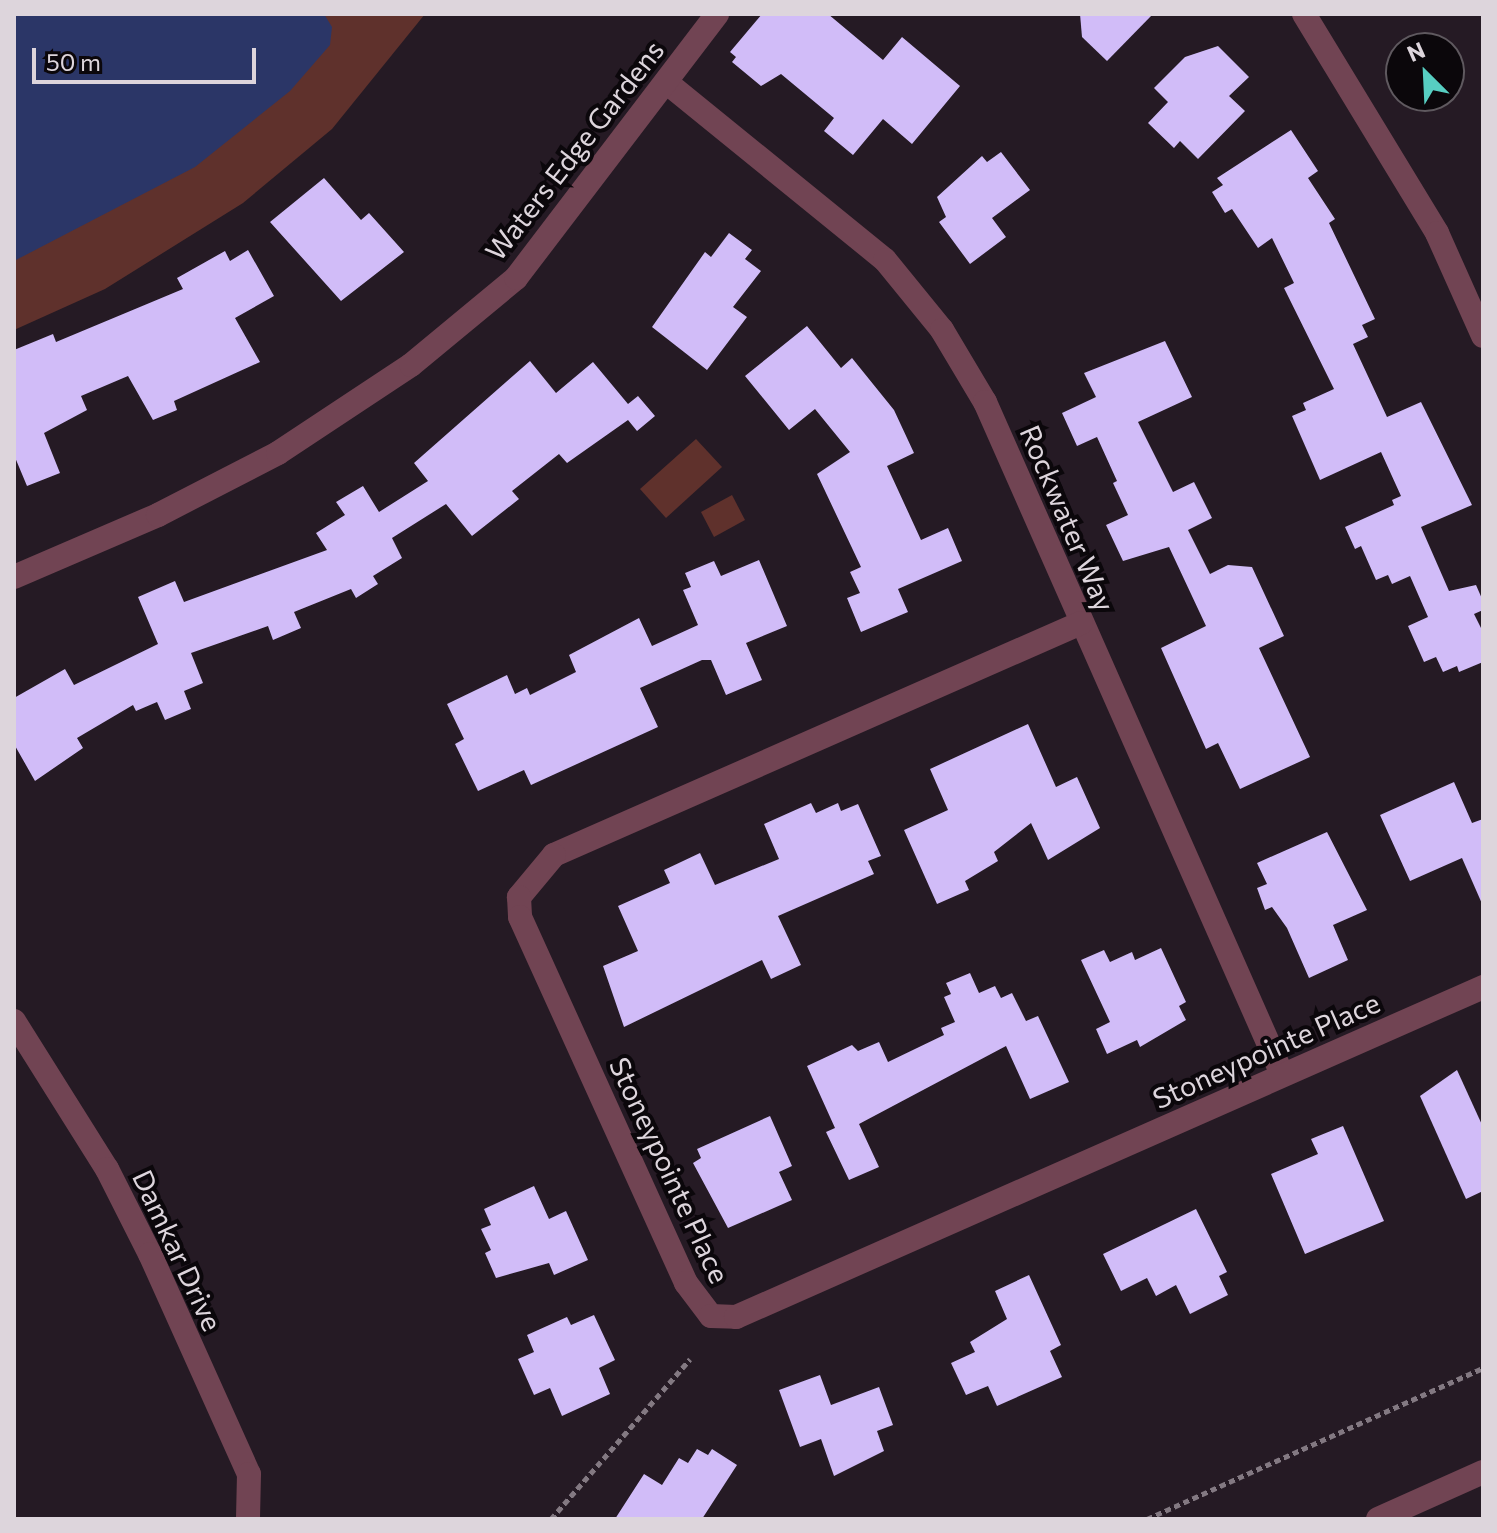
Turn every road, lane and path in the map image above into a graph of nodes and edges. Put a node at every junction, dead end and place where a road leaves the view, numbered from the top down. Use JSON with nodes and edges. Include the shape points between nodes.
{"nodes":[{"id":1,"x":717,"y":14,"type":"edge"},
{"id":2,"x":1304,"y":14,"type":"edge"},
{"id":3,"x":666,"y":82,"type":"junction"},
{"id":4,"x":1483,"y":336,"type":"edge"},
{"id":5,"x":14,"y":577,"type":"edge"},
{"id":6,"x":1081,"y":623,"type":"junction"},
{"id":7,"x":1483,"y":987,"type":"edge"},
{"id":8,"x":14,"y":1021,"type":"edge"},
{"id":9,"x":1282,"y":1074,"type":"junction"},
{"id":10,"x":690,"y":1359,"type":"dead end"},
{"id":11,"x":1483,"y":1368,"type":"edge"},
{"id":12,"x":1483,"y":1472,"type":"edge"},
{"id":13,"x":248,"y":1519,"type":"edge"},
{"id":14,"x":551,"y":1519,"type":"edge"},
{"id":15,"x":1147,"y":1519,"type":"edge"},
{"id":16,"x":1378,"y":1519,"type":"edge"}],
"edges":[{"from":1,"to":3,"type":"street","name":"Waters Edge Gardens"},
{"from":2,"to":4,"type":"street","via":[[1437,233]]},
{"from":3,"to":5,"type":"street","name":"Waters Edge Gardens","via":[[516,278],[411,365],[278,453],[158,515]]},
{"from":3,"to":6,"type":"street","name":"Rockwater Way","via":[[885,260],[942,330],[985,402]]},
{"from":6,"to":9,"type":"street","name":"Rockwater Way"},
{"from":6,"to":9,"type":"street","name":"Stoneypointe Place","via":[[554,855],[528,881],[520,917],[689,1291],[711,1316],[736,1317]]},
{"from":7,"to":9,"type":"street","name":"Stoneypointe Place"},
{"from":8,"to":13,"type":"street","name":"Damkar Drive","via":[[92,1145],[150,1254],[249,1474]]},
{"from":10,"to":14,"type":"path"},
{"from":11,"to":15,"type":"path"},
{"from":12,"to":16,"type":"street"}]}
